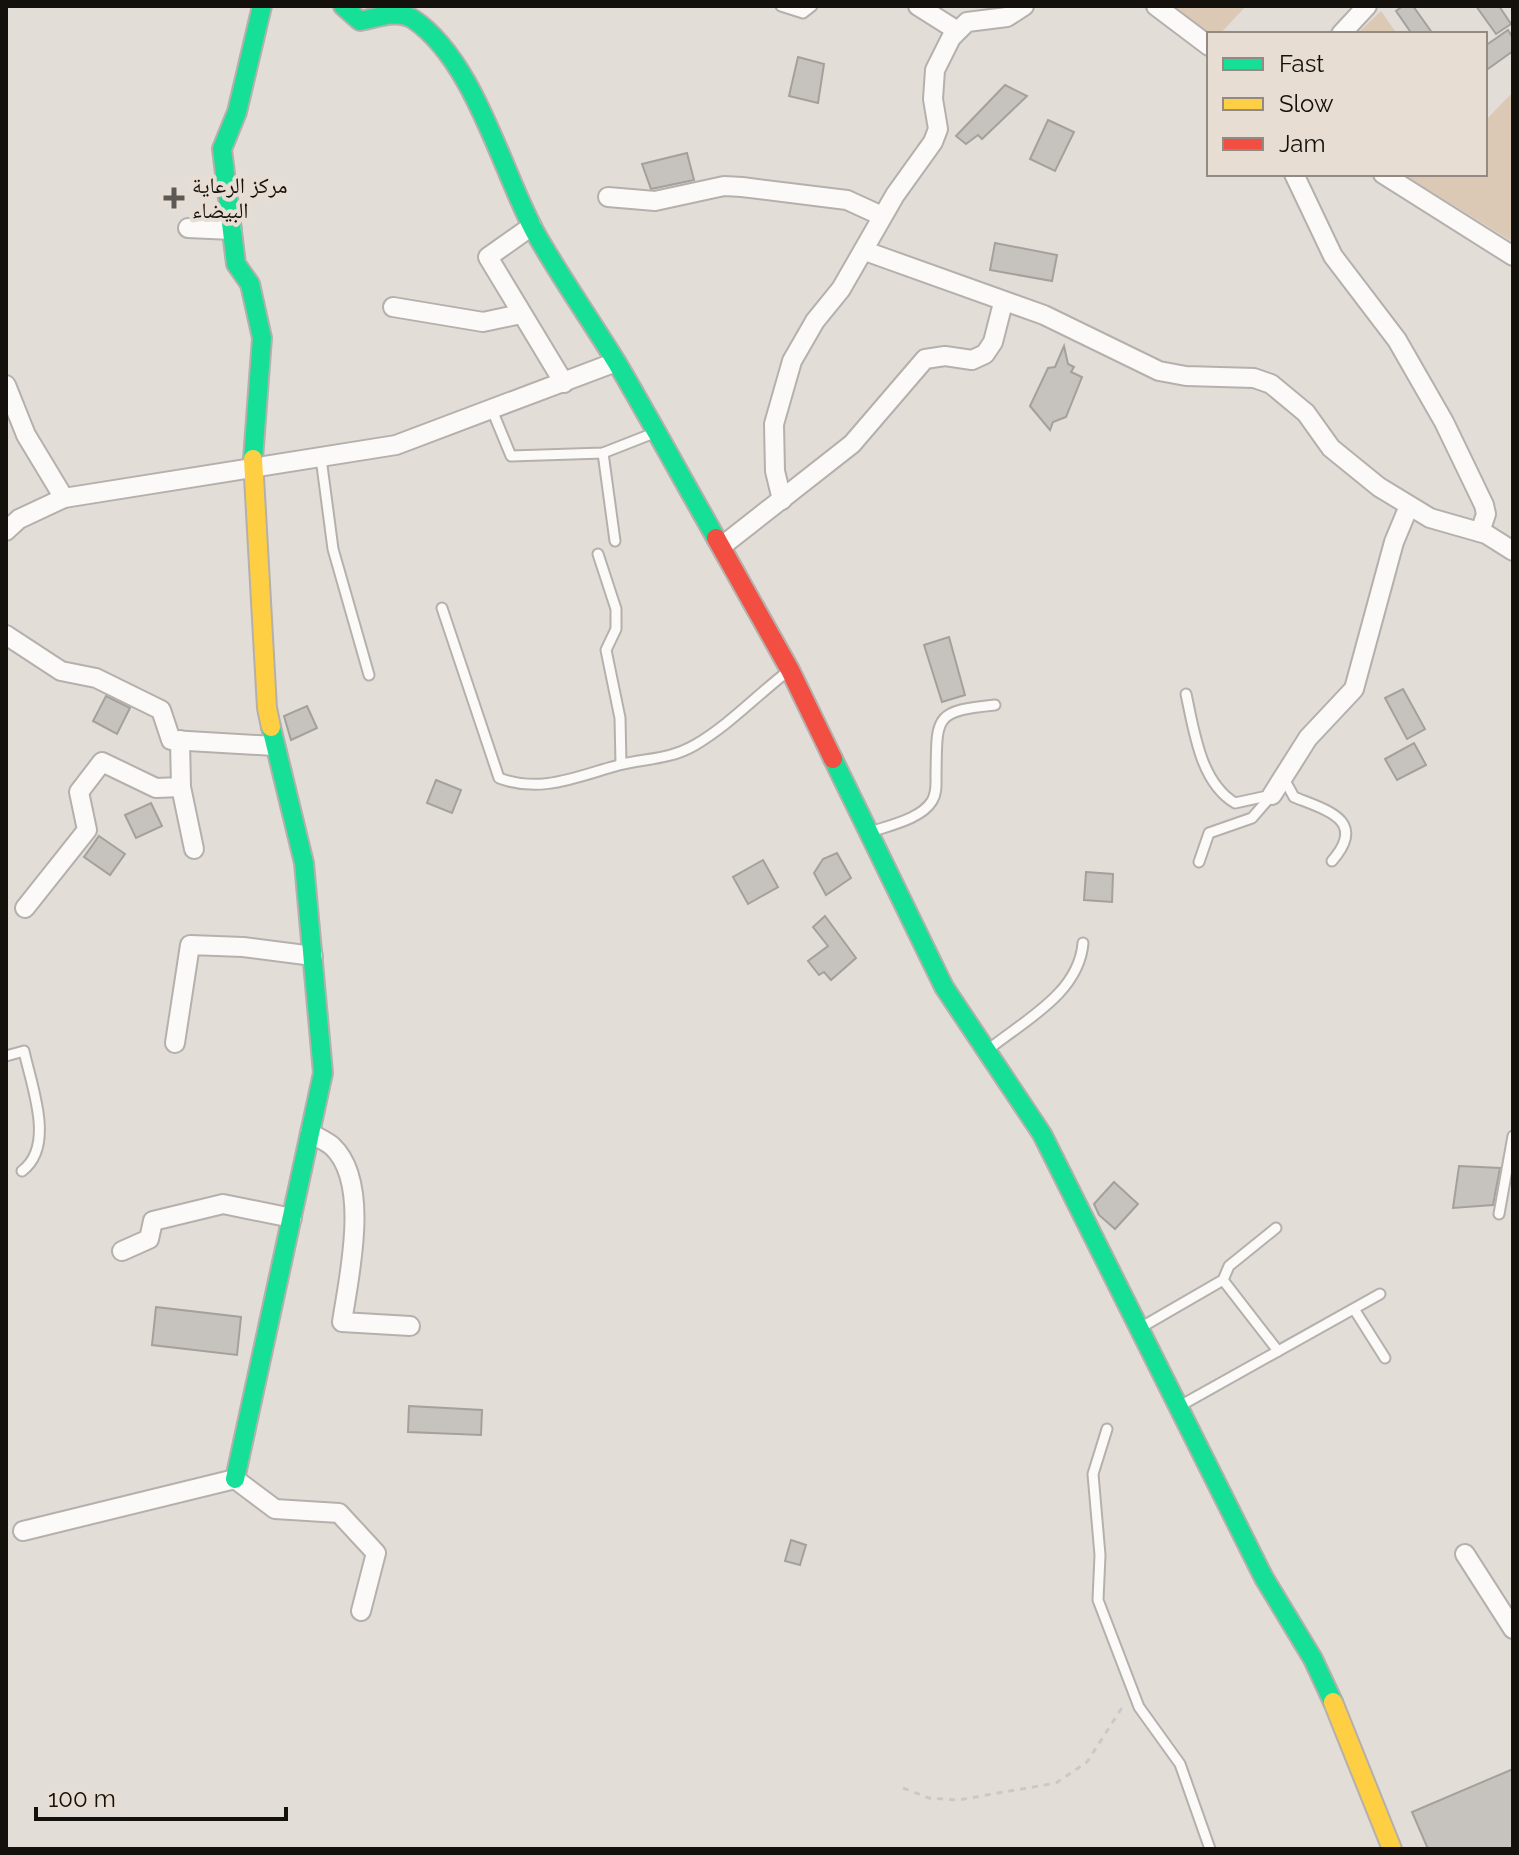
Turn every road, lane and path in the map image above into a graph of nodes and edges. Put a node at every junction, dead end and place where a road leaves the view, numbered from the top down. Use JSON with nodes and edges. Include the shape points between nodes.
{"nodes":[{"id":1,"x":262,"y":6,"type":"edge"},
{"id":2,"x":343,"y":6,"type":"edge"},
{"id":3,"x":781,"y":6,"type":"edge"},
{"id":4,"x":812,"y":6,"type":"edge"},
{"id":5,"x":918,"y":6,"type":"edge"},
{"id":6,"x":1024,"y":6,"type":"edge"},
{"id":7,"x":1156,"y":6,"type":"edge"},
{"id":8,"x":1355,"y":10,"type":"edge"},
{"id":9,"x":956,"y":30,"type":"junction"},
{"id":10,"x":1342,"y":32,"type":"edge"},
{"id":11,"x":1207,"y":44,"type":"edge"},
{"id":12,"x":1295,"y":176,"type":"edge"},
{"id":13,"x":1386,"y":176,"type":"edge"},
{"id":14,"x":608,"y":197,"type":"dead end"},
{"id":15,"x":882,"y":216,"type":"junction"},
{"id":16,"x":532,"y":226,"type":"junction"},
{"id":17,"x":188,"y":228,"type":"dead end"},
{"id":18,"x":232,"y":230,"type":"junction"},
{"id":19,"x":865,"y":251,"type":"junction"},
{"id":20,"x":1513,"y":256,"type":"edge"},
{"id":21,"x":1003,"y":303,"type":"junction"},
{"id":22,"x":393,"y":307,"type":"dead end"},
{"id":23,"x":521,"y":314,"type":"junction"},
{"id":24,"x":616,"y":362,"type":"junction"},
{"id":25,"x":564,"y":383,"type":"junction"},
{"id":26,"x":6,"y":385,"type":"edge"},
{"id":27,"x":492,"y":410,"type":"junction"},
{"id":28,"x":656,"y":432,"type":"junction"},
{"id":29,"x":603,"y":453,"type":"junction"},
{"id":30,"x":321,"y":458,"type":"junction"},
{"id":31,"x":252,"y":470,"type":"junction"},
{"id":32,"x":64,"y":498,"type":"junction"},
{"id":33,"x":782,"y":500,"type":"junction"},
{"id":34,"x":1409,"y":506,"type":"junction"},
{"id":35,"x":6,"y":531,"type":"edge"},
{"id":36,"x":1480,"y":532,"type":"junction"},
{"id":37,"x":615,"y":541,"type":"dead end"},
{"id":38,"x":722,"y":546,"type":"junction"},
{"id":39,"x":1513,"y":551,"type":"edge"},
{"id":40,"x":598,"y":554,"type":"dead end"},
{"id":41,"x":442,"y":608,"type":"dead end"},
{"id":42,"x":6,"y":635,"type":"edge"},
{"id":43,"x":790,"y":670,"type":"junction"},
{"id":44,"x":369,"y":675,"type":"dead end"},
{"id":45,"x":1186,"y":694,"type":"dead end"},
{"id":46,"x":995,"y":705,"type":"dead end"},
{"id":47,"x":180,"y":740,"type":"junction"},
{"id":48,"x":274,"y":746,"type":"junction"},
{"id":49,"x":621,"y":764,"type":"junction"},
{"id":50,"x":1284,"y":779,"type":"junction"},
{"id":51,"x":181,"y":787,"type":"junction"},
{"id":52,"x":1272,"y":795,"type":"junction"},
{"id":53,"x":868,"y":834,"type":"junction"},
{"id":54,"x":194,"y":849,"type":"dead end"},
{"id":55,"x":1332,"y":861,"type":"dead end"},
{"id":56,"x":1199,"y":862,"type":"dead end"},
{"id":57,"x":25,"y":908,"type":"dead end"},
{"id":58,"x":1083,"y":943,"type":"dead end"},
{"id":59,"x":313,"y":956,"type":"junction"},
{"id":60,"x":175,"y":1043,"type":"dead end"},
{"id":61,"x":986,"y":1051,"type":"junction"},
{"id":62,"x":6,"y":1056,"type":"edge"},
{"id":63,"x":310,"y":1133,"type":"junction"},
{"id":64,"x":1513,"y":1136,"type":"edge"},
{"id":65,"x":22,"y":1171,"type":"dead end"},
{"id":66,"x":1499,"y":1214,"type":"dead end"},
{"id":67,"x":292,"y":1218,"type":"junction"},
{"id":68,"x":1276,"y":1228,"type":"dead end"},
{"id":69,"x":122,"y":1251,"type":"dead end"},
{"id":70,"x":1223,"y":1280,"type":"junction"},
{"id":71,"x":1380,"y":1294,"type":"dead end"},
{"id":72,"x":1354,"y":1309,"type":"junction"},
{"id":73,"x":410,"y":1326,"type":"dead end"},
{"id":74,"x":1139,"y":1329,"type":"junction"},
{"id":75,"x":1278,"y":1351,"type":"junction"},
{"id":76,"x":1385,"y":1358,"type":"dead end"},
{"id":77,"x":1178,"y":1407,"type":"junction"},
{"id":78,"x":1107,"y":1429,"type":"dead end"},
{"id":79,"x":235,"y":1479,"type":"junction"},
{"id":80,"x":23,"y":1531,"type":"dead end"},
{"id":81,"x":1465,"y":1554,"type":"dead end"},
{"id":82,"x":361,"y":1611,"type":"dead end"},
{"id":83,"x":1513,"y":1629,"type":"edge"},
{"id":84,"x":1133,"y":1690,"type":"junction"},
{"id":85,"x":903,"y":1788,"type":"dead end"},
{"id":86,"x":1210,"y":1849,"type":"edge"},
{"id":87,"x":1392,"y":1849,"type":"edge"}],
"edges":[{"from":1,"to":18,"type":"street","via":[[237,112],[222,149]]},
{"from":2,"to":16,"type":"street","via":[[360,21],[400,13],[448,55]]},
{"from":3,"to":4,"type":"lane","via":[[803,13]]},
{"from":5,"to":9,"type":"street"},
{"from":6,"to":9,"type":"street","via":[[1007,17],[972,20]]},
{"from":7,"to":11,"type":"street"},
{"from":8,"to":10,"type":"street"},
{"from":9,"to":15,"type":"street","via":[[935,70],[938,129],[933,142]]},
{"from":12,"to":36,"type":"street","via":[[1333,256],[1397,340],[1452,435],[1484,505]]},
{"from":13,"to":20,"type":"street"},
{"from":14,"to":15,"type":"street","via":[[655,201],[742,187],[847,200]]},
{"from":15,"to":19,"type":"street"},
{"from":16,"to":23,"type":"street","via":[[488,257]]},
{"from":16,"to":24,"type":"street"},
{"from":17,"to":18,"type":"street"},
{"from":18,"to":31,"type":"street","via":[[236,264],[250,284],[262,338]]},
{"from":19,"to":21,"type":"street"},
{"from":19,"to":33,"type":"street","via":[[810,329],[782,388],[773,452]]},
{"from":21,"to":33,"type":"street","via":[[985,354],[972,360],[925,359],[863,433]]},
{"from":21,"to":34,"type":"street","via":[[1072,327],[1159,371],[1271,384],[1306,413],[1331,448]]},
{"from":22,"to":23,"type":"street","via":[[483,322]]},
{"from":23,"to":25,"type":"street"},
{"from":24,"to":25,"type":"street"},
{"from":24,"to":28,"type":"street"},
{"from":25,"to":27,"type":"street"},
{"from":26,"to":32,"type":"street","via":[[26,435]]},
{"from":27,"to":29,"type":"lane","via":[[511,456]]},
{"from":27,"to":30,"type":"street","via":[[396,445]]},
{"from":28,"to":29,"type":"lane"},
{"from":28,"to":38,"type":"street"},
{"from":29,"to":37,"type":"lane"},
{"from":30,"to":31,"type":"street"},
{"from":30,"to":44,"type":"lane","via":[[333,549]]},
{"from":31,"to":32,"type":"street"},
{"from":31,"to":48,"type":"street"},
{"from":32,"to":35,"type":"street","via":[[19,519]]},
{"from":33,"to":38,"type":"street"},
{"from":34,"to":36,"type":"street","via":[[1439,522]]},
{"from":34,"to":50,"type":"street","via":[[1394,542],[1354,689],[1341,712],[1308,738]]},
{"from":36,"to":39,"type":"street"},
{"from":38,"to":43,"type":"street"},
{"from":40,"to":49,"type":"lane","via":[[616,609],[616,629],[606,650],[620,718]]},
{"from":41,"to":49,"type":"lane","via":[[499,778],[549,784]]},
{"from":42,"to":47,"type":"street","via":[[61,671],[96,678],[161,710],[171,740]]},
{"from":43,"to":49,"type":"lane","via":[[693,746],[656,761]]},
{"from":43,"to":53,"type":"street"},
{"from":45,"to":52,"type":"lane","via":[[1200,753],[1220,792],[1235,803]]},
{"from":46,"to":53,"type":"lane","via":[[959,709],[944,718],[937,735],[932,801],[914,815]]},
{"from":47,"to":48,"type":"street"},
{"from":47,"to":51,"type":"street"},
{"from":48,"to":59,"type":"street","via":[[304,863]]},
{"from":50,"to":52,"type":"street"},
{"from":50,"to":55,"type":"lane","via":[[1294,797],[1339,818],[1345,846]]},
{"from":51,"to":54,"type":"street"},
{"from":51,"to":57,"type":"street","via":[[156,788],[102,762],[79,792],[87,830]]},
{"from":52,"to":56,"type":"lane","via":[[1252,818],[1209,833]]},
{"from":53,"to":61,"type":"street","via":[[944,987]]},
{"from":58,"to":61,"type":"lane","via":[[1079,965],[1065,989]]},
{"from":59,"to":60,"type":"street","via":[[190,945]]},
{"from":59,"to":63,"type":"street","via":[[323,1073]]},
{"from":61,"to":74,"type":"street","via":[[1042,1134]]},
{"from":62,"to":65,"type":"lane","via":[[24,1051],[39,1123],[38,1151]]},
{"from":63,"to":67,"type":"street"},
{"from":63,"to":73,"type":"street","via":[[333,1146],[348,1171],[355,1235],[342,1322]]},
{"from":64,"to":66,"type":"lane"},
{"from":67,"to":69,"type":"street","via":[[223,1204],[153,1221],[149,1239]]},
{"from":67,"to":79,"type":"street"},
{"from":68,"to":70,"type":"lane","via":[[1229,1266]]},
{"from":70,"to":74,"type":"lane"},
{"from":70,"to":75,"type":"lane"},
{"from":71,"to":72,"type":"lane"},
{"from":72,"to":75,"type":"lane"},
{"from":72,"to":76,"type":"lane"},
{"from":74,"to":77,"type":"street"},
{"from":75,"to":77,"type":"lane"},
{"from":77,"to":87,"type":"street","via":[[1264,1578],[1313,1659]]},
{"from":78,"to":84,"type":"lane","via":[[1093,1474],[1098,1600]]},
{"from":79,"to":80,"type":"street"},
{"from":79,"to":82,"type":"street","via":[[275,1509],[339,1513],[376,1553]]},
{"from":81,"to":83,"type":"street"},
{"from":84,"to":85,"type":"path","via":[[1087,1762],[1056,1783],[958,1800],[939,1800]]},
{"from":84,"to":86,"type":"lane","via":[[1148,1723],[1180,1764]]}]}
